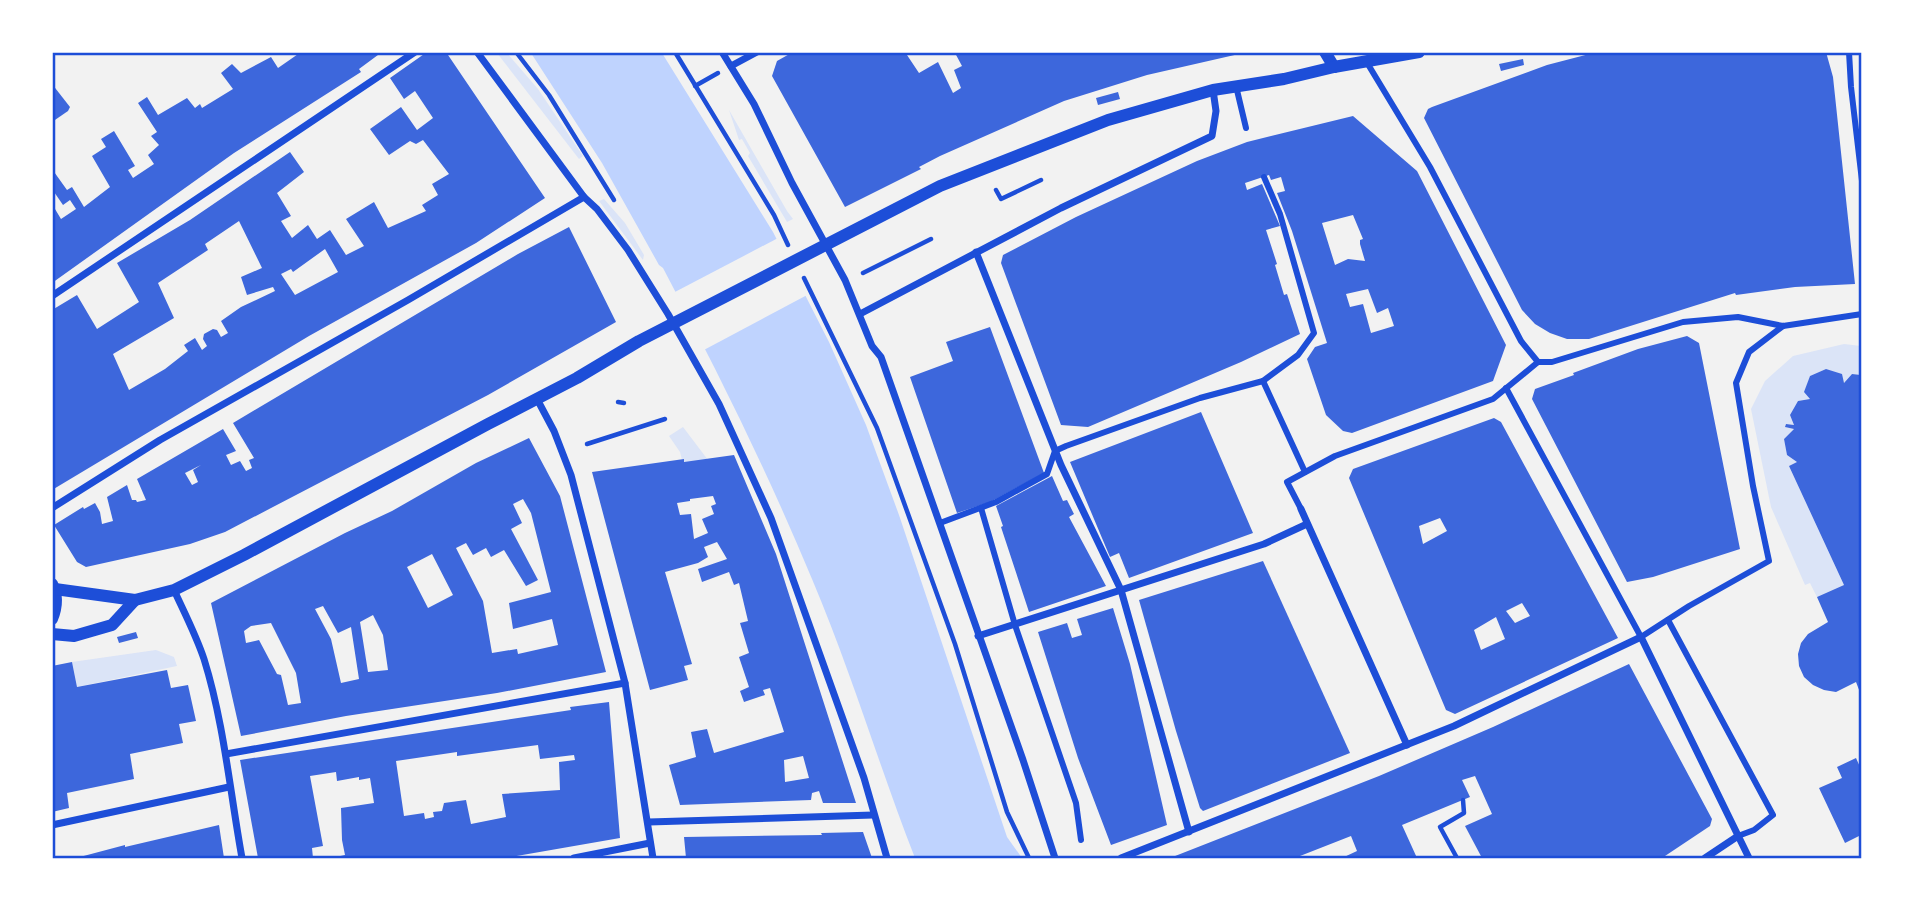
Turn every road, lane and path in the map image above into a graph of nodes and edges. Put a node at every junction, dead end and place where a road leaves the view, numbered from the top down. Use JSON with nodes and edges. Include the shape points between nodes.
{"nodes":[{"id":1,"x":415,"y":52,"type":"edge"},
{"id":2,"x":477,"y":52,"type":"edge"},
{"id":3,"x":516,"y":52,"type":"edge"},
{"id":4,"x":675,"y":52,"type":"edge"},
{"id":5,"x":722,"y":52,"type":"edge"},
{"id":6,"x":757,"y":52,"type":"edge"},
{"id":7,"x":1325,"y":52,"type":"edge"},
{"id":8,"x":1419,"y":52,"type":"edge"},
{"id":9,"x":1849,"y":52,"type":"edge"},
{"id":10,"x":1366,"y":61,"type":"junction"},
{"id":11,"x":731,"y":66,"type":"junction"},
{"id":12,"x":1334,"y":67,"type":"junction"},
{"id":13,"x":695,"y":86,"type":"junction"},
{"id":14,"x":1236,"y":86,"type":"junction"},
{"id":15,"x":1213,"y":90,"type":"junction"},
{"id":16,"x":1246,"y":128,"type":"dead end"},
{"id":17,"x":598,"y":175,"type":"dead end"},
{"id":18,"x":1264,"y":177,"type":"dead end"},
{"id":19,"x":1041,"y":180,"type":"dead end"},
{"id":20,"x":1861,"y":181,"type":"edge"},
{"id":21,"x":996,"y":190,"type":"dead end"},
{"id":22,"x":584,"y":197,"type":"junction"},
{"id":23,"x":931,"y":239,"type":"dead end"},
{"id":24,"x":791,"y":250,"type":"dead end"},
{"id":25,"x":976,"y":252,"type":"junction"},
{"id":26,"x":802,"y":273,"type":"dead end"},
{"id":27,"x":863,"y":273,"type":"dead end"},
{"id":28,"x":52,"y":296,"type":"edge"},
{"id":29,"x":860,"y":314,"type":"junction"},
{"id":30,"x":1861,"y":314,"type":"edge"},
{"id":31,"x":1783,"y":326,"type":"junction"},
{"id":32,"x":1538,"y":362,"type":"junction"},
{"id":33,"x":1263,"y":381,"type":"junction"},
{"id":34,"x":1506,"y":388,"type":"junction"},
{"id":35,"x":537,"y":398,"type":"junction"},
{"id":36,"x":618,"y":402,"type":"dead end"},
{"id":37,"x":624,"y":403,"type":"dead end"},
{"id":38,"x":665,"y":419,"type":"dead end"},
{"id":39,"x":587,"y":444,"type":"dead end"},
{"id":40,"x":1055,"y":451,"type":"junction"},
{"id":41,"x":1306,"y":472,"type":"junction"},
{"id":42,"x":52,"y":508,"type":"edge"},
{"id":43,"x":981,"y":508,"type":"junction"},
{"id":44,"x":1301,"y":509,"type":"joint"},
{"id":45,"x":940,"y":523,"type":"junction"},
{"id":46,"x":1307,"y":524,"type":"junction"},
{"id":47,"x":54,"y":586,"type":"edge"},
{"id":48,"x":174,"y":590,"type":"junction"},
{"id":49,"x":1121,"y":590,"type":"junction"},
{"id":50,"x":135,"y":600,"type":"junction"},
{"id":51,"x":959,"y":618,"type":"dead end"},
{"id":52,"x":52,"y":619,"type":"edge"},
{"id":53,"x":1668,"y":620,"type":"junction"},
{"id":54,"x":947,"y":621,"type":"junction"},
{"id":55,"x":1015,"y":625,"type":"junction"},
{"id":56,"x":52,"y":634,"type":"edge"},
{"id":57,"x":978,"y":636,"type":"junction"},
{"id":58,"x":1641,"y":637,"type":"junction"},
{"id":59,"x":974,"y":681,"type":"dead end"},
{"id":60,"x":966,"y":682,"type":"junction"},
{"id":61,"x":625,"y":683,"type":"junction"},
{"id":62,"x":982,"y":707,"type":"dead end"},
{"id":63,"x":975,"y":709,"type":"junction"},
{"id":64,"x":991,"y":734,"type":"dead end"},
{"id":65,"x":983,"y":736,"type":"junction"},
{"id":66,"x":1407,"y":745,"type":"junction"},
{"id":67,"x":226,"y":754,"type":"junction"},
{"id":68,"x":999,"y":761,"type":"dead end"},
{"id":69,"x":992,"y":764,"type":"junction"},
{"id":70,"x":229,"y":787,"type":"junction"},
{"id":71,"x":1008,"y":787,"type":"dead end"},
{"id":72,"x":1000,"y":789,"type":"junction"},
{"id":73,"x":1463,"y":800,"type":"dead end"},
{"id":74,"x":1017,"y":814,"type":"dead end"},
{"id":75,"x":873,"y":815,"type":"junction"},
{"id":76,"x":1009,"y":816,"type":"junction"},
{"id":77,"x":649,"y":822,"type":"junction"},
{"id":78,"x":52,"y":825,"type":"edge"},
{"id":79,"x":1189,"y":832,"type":"junction"},
{"id":80,"x":1738,"y":836,"type":"junction"},
{"id":81,"x":1081,"y":840,"type":"dead end"},
{"id":82,"x":650,"y":843,"type":"junction"},
{"id":83,"x":242,"y":859,"type":"edge"},
{"id":84,"x":573,"y":859,"type":"edge"},
{"id":85,"x":653,"y":859,"type":"edge"},
{"id":86,"x":887,"y":859,"type":"edge"},
{"id":87,"x":1029,"y":859,"type":"edge"},
{"id":88,"x":1055,"y":859,"type":"edge"},
{"id":89,"x":1121,"y":859,"type":"edge"},
{"id":90,"x":1457,"y":859,"type":"edge"},
{"id":91,"x":1705,"y":859,"type":"edge"},
{"id":92,"x":1749,"y":859,"type":"edge"}],
"edges":[{"from":1,"to":28,"type":"street"},
{"from":2,"to":22,"type":"street"},
{"from":3,"to":17,"type":"path","via":[[549,95]]},
{"from":4,"to":13,"type":"path"},
{"from":5,"to":11,"type":"street"},
{"from":6,"to":11,"type":"street"},
{"from":7,"to":12,"type":"street"},
{"from":8,"to":10,"type":"street"},
{"from":9,"to":20,"type":"street"},
{"from":10,"to":12,"type":"street"},
{"from":10,"to":32,"type":"street","via":[[1430,167],[1521,341]]},
{"from":11,"to":13,"type":"path"},
{"from":11,"to":29,"type":"street"},
{"from":12,"to":14,"type":"street"},
{"from":13,"to":24,"type":"path"},
{"from":14,"to":15,"type":"street"},
{"from":14,"to":16,"type":"street"},
{"from":15,"to":25,"type":"street","via":[[1212,136]]},
{"from":15,"to":35,"type":"street","via":[[1108,120],[940,186]]},
{"from":18,"to":33,"type":"street","via":[[1280,215],[1314,332],[1298,355]]},
{"from":19,"to":21,"type":"path","via":[[1001,199]]},
{"from":22,"to":42,"type":"street","via":[[160,440]]},
{"from":22,"to":75,"type":"street","via":[[628,250],[719,404],[771,518],[864,778]]},
{"from":23,"to":27,"type":"path"},
{"from":25,"to":29,"type":"street"},
{"from":25,"to":40,"type":"street"},
{"from":26,"to":54,"type":"path","via":[[877,428]]},
{"from":29,"to":45,"type":"street","via":[[881,357]]},
{"from":30,"to":31,"type":"street"},
{"from":31,"to":32,"type":"street","via":[[1738,317],[1683,323],[1552,362]]},
{"from":31,"to":53,"type":"street","via":[[1749,352],[1736,383],[1769,561]]},
{"from":32,"to":34,"type":"street"},
{"from":33,"to":40,"type":"street","via":[[1200,398]]},
{"from":33,"to":41,"type":"street"},
{"from":34,"to":41,"type":"street","via":[[1493,399],[1335,456]]},
{"from":34,"to":58,"type":"street"},
{"from":35,"to":48,"type":"street"},
{"from":35,"to":61,"type":"street","via":[[571,475]]},
{"from":36,"to":37,"type":"path"},
{"from":38,"to":39,"type":"path"},
{"from":40,"to":43,"type":"street","via":[[1047,474]]},
{"from":40,"to":49,"type":"street"},
{"from":41,"to":44,"type":"street","via":[[1287,482]]},
{"from":43,"to":45,"type":"street"},
{"from":43,"to":55,"type":"street"},
{"from":44,"to":46,"type":"street"},
{"from":45,"to":57,"type":"street"},
{"from":46,"to":49,"type":"street","via":[[1264,544]]},
{"from":46,"to":66,"type":"street"},
{"from":47,"to":50,"type":"street"},
{"from":47,"to":52,"type":"street","via":[[57,607]]},
{"from":48,"to":50,"type":"street"},
{"from":48,"to":67,"type":"street","via":[[204,658]]},
{"from":49,"to":55,"type":"street"},
{"from":49,"to":79,"type":"street"},
{"from":50,"to":56,"type":"street","via":[[113,625],[75,636]]},
{"from":51,"to":54,"type":"path"},
{"from":53,"to":58,"type":"street"},
{"from":53,"to":80,"type":"street","via":[[1773,815]]},
{"from":54,"to":60,"type":"path"},
{"from":55,"to":57,"type":"street"},
{"from":55,"to":81,"type":"street","via":[[1076,803]]},
{"from":57,"to":88,"type":"street"},
{"from":58,"to":66,"type":"street"},
{"from":58,"to":80,"type":"street"},
{"from":59,"to":60,"type":"path"},
{"from":60,"to":63,"type":"path"},
{"from":61,"to":67,"type":"street"},
{"from":61,"to":77,"type":"street"},
{"from":62,"to":63,"type":"path"},
{"from":63,"to":65,"type":"path"},
{"from":64,"to":65,"type":"path"},
{"from":65,"to":69,"type":"path"},
{"from":66,"to":79,"type":"street"},
{"from":67,"to":70,"type":"street"},
{"from":68,"to":69,"type":"path"},
{"from":69,"to":72,"type":"path"},
{"from":70,"to":78,"type":"street"},
{"from":70,"to":83,"type":"street"},
{"from":71,"to":72,"type":"path"},
{"from":72,"to":76,"type":"path"},
{"from":73,"to":90,"type":"path","via":[[1464,813],[1440,827]]},
{"from":74,"to":76,"type":"path"},
{"from":75,"to":77,"type":"street"},
{"from":75,"to":86,"type":"street"},
{"from":76,"to":87,"type":"path"},
{"from":77,"to":82,"type":"street"},
{"from":79,"to":89,"type":"street"},
{"from":80,"to":91,"type":"street"},
{"from":80,"to":92,"type":"street"},
{"from":82,"to":84,"type":"street"},
{"from":82,"to":85,"type":"street"}]}
